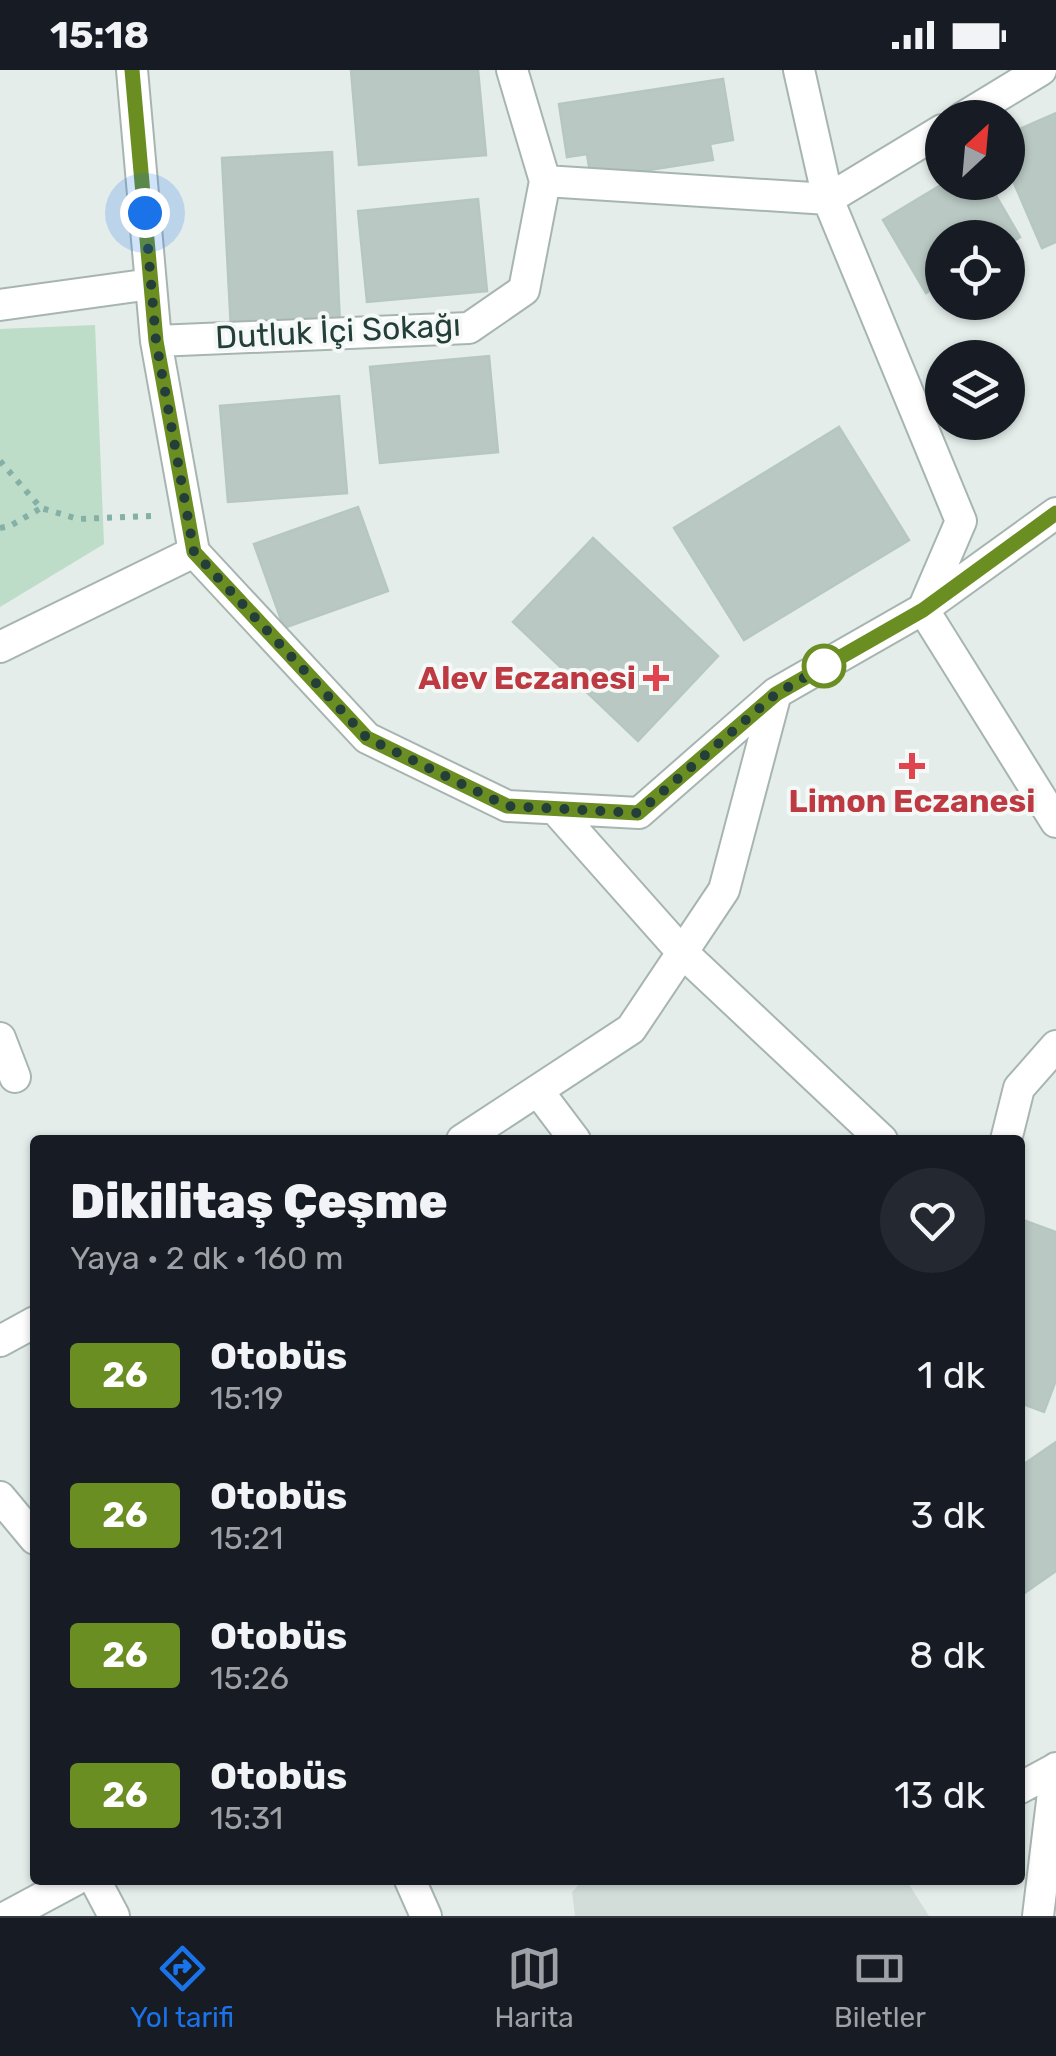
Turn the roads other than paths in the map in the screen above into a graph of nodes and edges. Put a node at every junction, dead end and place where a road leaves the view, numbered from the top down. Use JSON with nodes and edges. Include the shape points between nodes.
{"nodes":[{"id":1,"x":132,"y":70,"type":"edge"},
{"id":2,"x":512,"y":70,"type":"edge"},
{"id":3,"x":798,"y":70,"type":"edge"},
{"id":4,"x":1041,"y":70,"type":"edge"},
{"id":5,"x":992,"y":100,"type":"edge"},
{"id":6,"x":925,"y":140,"type":"edge"},
{"id":7,"x":545,"y":181,"type":"junction"},
{"id":8,"x":828,"y":198,"type":"junction"},
{"id":9,"x":151,"y":284,"type":"junction"},
{"id":10,"x":0,"y":305,"type":"edge"},
{"id":11,"x":156,"y":341,"type":"junction"},
{"id":12,"x":1056,"y":512,"type":"edge"},
{"id":13,"x":194,"y":552,"type":"junction"},
{"id":14,"x":923,"y":610,"type":"junction"},
{"id":15,"x":0,"y":648,"type":"edge"},
{"id":16,"x":776,"y":694,"type":"junction"},
{"id":17,"x":1047,"y":786,"type":"edge"},
{"id":18,"x":555,"y":809,"type":"junction"},
{"id":19,"x":1056,"y":822,"type":"edge"},
{"id":20,"x":682,"y":952,"type":"junction"},
{"id":21,"x":0,"y":1038,"type":"edge"},
{"id":22,"x":1056,"y":1046,"type":"edge"},
{"id":23,"x":16,"y":1077,"type":"dead end"},
{"id":24,"x":538,"y":1091,"type":"junction"},
{"id":25,"x":470,"y":1135,"type":"edge"},
{"id":26,"x":571,"y":1135,"type":"edge"},
{"id":27,"x":877,"y":1135,"type":"edge"},
{"id":28,"x":1007,"y":1135,"type":"edge"},
{"id":29,"x":30,"y":1325,"type":"edge"},
{"id":30,"x":0,"y":1341,"type":"edge"},
{"id":31,"x":0,"y":1497,"type":"edge"},
{"id":32,"x":30,"y":1533,"type":"edge"},
{"id":33,"x":1055,"y":1768,"type":"edge"},
{"id":34,"x":1025,"y":1785,"type":"edge"},
{"id":35,"x":66,"y":1885,"type":"edge"},
{"id":36,"x":98,"y":1885,"type":"edge"},
{"id":37,"x":412,"y":1885,"type":"edge"},
{"id":38,"x":8,"y":1916,"type":"edge"},
{"id":39,"x":114,"y":1916,"type":"edge"},
{"id":40,"x":426,"y":1916,"type":"edge"},
{"id":41,"x":1038,"y":1916,"type":"edge"}],
"edges":[{"from":1,"to":9,"type":"street"},
{"from":2,"to":7,"type":"street","name":"Dutluk İçi Sokağı"},
{"from":3,"to":8,"type":"street"},
{"from":4,"to":5,"type":"street"},
{"from":6,"to":8,"type":"street"},
{"from":7,"to":8,"type":"street"},
{"from":7,"to":11,"type":"street","name":"Dutluk İçi Sokağı","via":[[524,290],[468,328]]},
{"from":8,"to":14,"type":"street","via":[[960,521]]},
{"from":9,"to":10,"type":"street"},
{"from":9,"to":11,"type":"street"},
{"from":11,"to":13,"type":"street"},
{"from":12,"to":14,"type":"street"},
{"from":13,"to":15,"type":"street"},
{"from":13,"to":18,"type":"street","via":[[367,738],[507,806]]},
{"from":14,"to":16,"type":"street"},
{"from":14,"to":17,"type":"street"},
{"from":16,"to":18,"type":"street","via":[[638,813]]},
{"from":16,"to":20,"type":"street","via":[[724,890]]},
{"from":17,"to":19,"type":"street"},
{"from":18,"to":20,"type":"street"},
{"from":20,"to":24,"type":"street","via":[[631,1029]]},
{"from":20,"to":27,"type":"street"},
{"from":21,"to":23,"type":"street"},
{"from":22,"to":28,"type":"street","via":[[1019,1088]]},
{"from":24,"to":25,"type":"street"},
{"from":24,"to":26,"type":"street"},
{"from":29,"to":30,"type":"street"},
{"from":31,"to":32,"type":"street"},
{"from":33,"to":34,"type":"street"},
{"from":33,"to":41,"type":"street"},
{"from":35,"to":38,"type":"street"},
{"from":36,"to":39,"type":"street"},
{"from":37,"to":40,"type":"street"}]}
